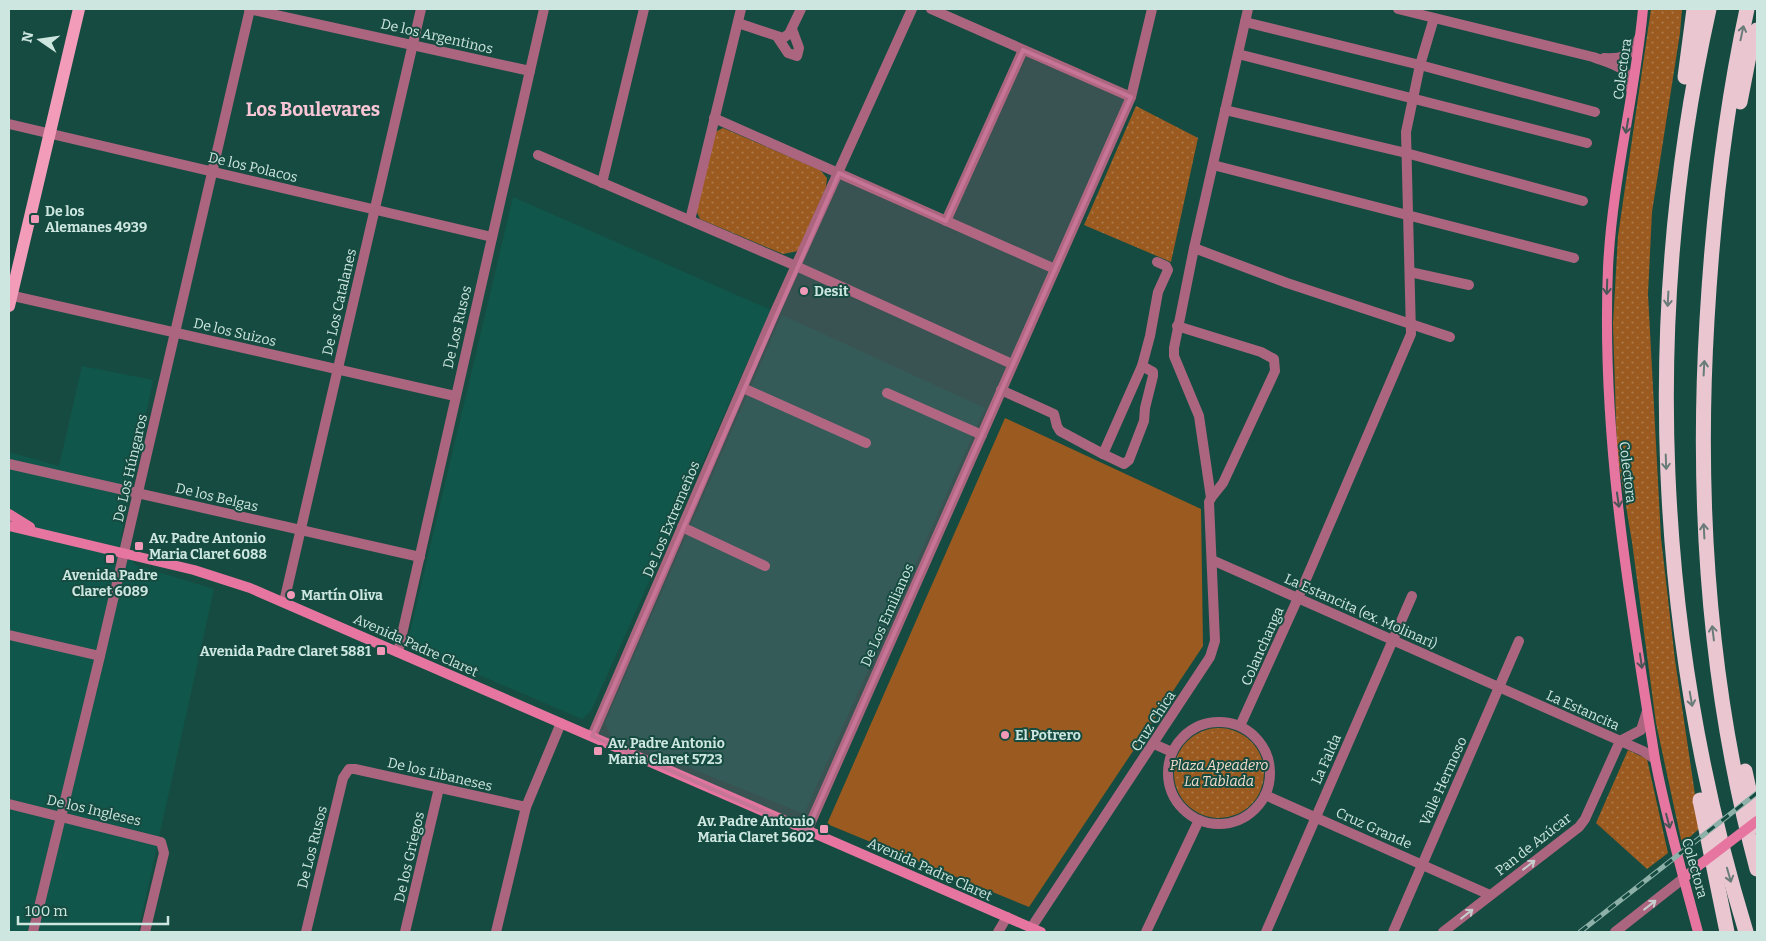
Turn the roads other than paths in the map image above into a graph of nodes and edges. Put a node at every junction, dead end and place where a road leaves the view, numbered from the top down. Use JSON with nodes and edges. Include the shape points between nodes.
{"nodes":[{"id":1,"x":79,"y":9,"type":"edge"},
{"id":2,"x":250,"y":9,"type":"edge"},
{"id":3,"x":421,"y":9,"type":"edge"},
{"id":4,"x":544,"y":9,"type":"edge"},
{"id":5,"x":644,"y":9,"type":"edge"},
{"id":6,"x":741,"y":9,"type":"edge"},
{"id":7,"x":801,"y":9,"type":"edge"},
{"id":8,"x":912,"y":9,"type":"edge"},
{"id":9,"x":931,"y":9,"type":"edge"},
{"id":10,"x":1152,"y":9,"type":"edge"},
{"id":11,"x":1248,"y":9,"type":"edge"},
{"id":12,"x":1398,"y":9,"type":"edge"},
{"id":13,"x":1643,"y":9,"type":"edge"},
{"id":14,"x":1694,"y":9,"type":"edge"},
{"id":15,"x":1709,"y":9,"type":"edge"},
{"id":16,"x":1747,"y":9,"type":"edge"},
{"id":17,"x":1434,"y":18,"type":"junction"},
{"id":18,"x":1245,"y":22,"type":"junction"},
{"id":19,"x":738,"y":23,"type":"junction"},
{"id":20,"x":792,"y":29,"type":"junction"},
{"id":21,"x":1757,"y":30,"type":"edge"},
{"id":22,"x":1641,"y":32,"type":"junction"},
{"id":23,"x":778,"y":38,"type":"junction"},
{"id":24,"x":412,"y":45,"type":"junction"},
{"id":25,"x":1023,"y":50,"type":"junction"},
{"id":26,"x":1238,"y":54,"type":"junction"},
{"id":27,"x":1593,"y":57,"type":"junction"},
{"id":28,"x":1420,"y":65,"type":"junction"},
{"id":29,"x":530,"y":71,"type":"junction"},
{"id":30,"x":1131,"y":97,"type":"junction"},
{"id":31,"x":1414,"y":97,"type":"junction"},
{"id":32,"x":1631,"y":103,"type":"junction"},
{"id":33,"x":1225,"y":110,"type":"junction"},
{"id":34,"x":1594,"y":112,"type":"dead end"},
{"id":35,"x":714,"y":118,"type":"junction"},
{"id":36,"x":9,"y":124,"type":"edge"},
{"id":37,"x":50,"y":134,"type":"junction"},
{"id":38,"x":1587,"y":143,"type":"dead end"},
{"id":39,"x":1406,"y":153,"type":"junction"},
{"id":40,"x":538,"y":155,"type":"dead end"},
{"id":41,"x":1212,"y":165,"type":"junction"},
{"id":42,"x":212,"y":172,"type":"junction"},
{"id":43,"x":839,"y":173,"type":"junction"},
{"id":44,"x":602,"y":183,"type":"junction"},
{"id":45,"x":1584,"y":200,"type":"dead end"},
{"id":46,"x":374,"y":210,"type":"junction"},
{"id":47,"x":1408,"y":215,"type":"junction"},
{"id":48,"x":690,"y":220,"type":"junction"},
{"id":49,"x":946,"y":221,"type":"junction"},
{"id":50,"x":492,"y":237,"type":"junction"},
{"id":51,"x":1194,"y":248,"type":"junction"},
{"id":52,"x":1574,"y":258,"type":"dead end"},
{"id":53,"x":1158,"y":262,"type":"dead end"},
{"id":54,"x":796,"y":266,"type":"junction"},
{"id":55,"x":1055,"y":269,"type":"junction"},
{"id":56,"x":1410,"y":272,"type":"junction"},
{"id":57,"x":1669,"y":279,"type":"junction"},
{"id":58,"x":1469,"y":285,"type":"dead end"},
{"id":59,"x":1708,"y":288,"type":"junction"},
{"id":60,"x":10,"y":299,"type":"edge"},
{"id":61,"x":1411,"y":324,"type":"junction"},
{"id":62,"x":1177,"y":326,"type":"junction"},
{"id":63,"x":175,"y":333,"type":"junction"},
{"id":64,"x":1450,"y":337,"type":"dead end"},
{"id":65,"x":1012,"y":364,"type":"junction"},
{"id":66,"x":1142,"y":366,"type":"junction"},
{"id":67,"x":338,"y":369,"type":"junction"},
{"id":68,"x":743,"y":388,"type":"junction"},
{"id":69,"x":1001,"y":390,"type":"junction"},
{"id":70,"x":887,"y":393,"type":"dead end"},
{"id":71,"x":455,"y":396,"type":"junction"},
{"id":72,"x":982,"y":435,"type":"junction"},
{"id":73,"x":866,"y":443,"type":"dead end"},
{"id":74,"x":1103,"y":454,"type":"junction"},
{"id":75,"x":9,"y":464,"type":"edge"},
{"id":76,"x":138,"y":493,"type":"junction"},
{"id":77,"x":1210,"y":500,"type":"junction"},
{"id":78,"x":9,"y":514,"type":"edge"},
{"id":79,"x":9,"y":526,"type":"edge"},
{"id":80,"x":682,"y":528,"type":"junction"},
{"id":81,"x":300,"y":530,"type":"junction"},
{"id":82,"x":9,"y":534,"type":"edge"},
{"id":83,"x":54,"y":537,"type":"junction"},
{"id":84,"x":124,"y":553,"type":"junction"},
{"id":85,"x":420,"y":557,"type":"junction"},
{"id":86,"x":1212,"y":560,"type":"junction"},
{"id":87,"x":765,"y":566,"type":"dead end"},
{"id":88,"x":1412,"y":596,"type":"dead end"},
{"id":89,"x":1298,"y":598,"type":"junction"},
{"id":90,"x":284,"y":602,"type":"junction"},
{"id":91,"x":9,"y":635,"type":"edge"},
{"id":92,"x":1393,"y":641,"type":"junction"},
{"id":93,"x":1519,"y":641,"type":"dead end"},
{"id":94,"x":398,"y":652,"type":"junction"},
{"id":95,"x":100,"y":656,"type":"junction"},
{"id":96,"x":1498,"y":688,"type":"junction"},
{"id":97,"x":1647,"y":711,"type":"junction"},
{"id":98,"x":1723,"y":712,"type":"junction"},
{"id":99,"x":561,"y":723,"type":"junction"},
{"id":100,"x":1240,"y":726,"type":"junction"},
{"id":101,"x":1697,"y":731,"type":"junction"},
{"id":102,"x":592,"y":736,"type":"junction"},
{"id":103,"x":1620,"y":741,"type":"junction"},
{"id":104,"x":1154,"y":744,"type":"junction"},
{"id":105,"x":1172,"y":752,"type":"junction"},
{"id":106,"x":1655,"y":759,"type":"junction"},
{"id":107,"x":349,"y":769,"type":"joint"},
{"id":108,"x":439,"y":788,"type":"junction"},
{"id":109,"x":1264,"y":796,"type":"junction"},
{"id":110,"x":9,"y":804,"type":"edge"},
{"id":111,"x":526,"y":807,"type":"junction"},
{"id":112,"x":61,"y":816,"type":"junction"},
{"id":113,"x":1316,"y":818,"type":"junction"},
{"id":114,"x":1199,"y":820,"type":"junction"},
{"id":115,"x":1757,"y":821,"type":"edge"},
{"id":116,"x":1757,"y":826,"type":"edge"},
{"id":117,"x":807,"y":831,"type":"junction"},
{"id":118,"x":1421,"y":864,"type":"junction"},
{"id":119,"x":1757,"y":869,"type":"edge"},
{"id":120,"x":1685,"y":877,"type":"junction"},
{"id":121,"x":1490,"y":895,"type":"junction"},
{"id":122,"x":1007,"y":918,"type":"junction"},
{"id":123,"x":1036,"y":930,"type":"edge"},
{"id":124,"x":33,"y":932,"type":"edge"},
{"id":125,"x":144,"y":932,"type":"edge"},
{"id":126,"x":306,"y":932,"type":"edge"},
{"id":127,"x":405,"y":932,"type":"edge"},
{"id":128,"x":496,"y":932,"type":"edge"},
{"id":129,"x":998,"y":932,"type":"edge"},
{"id":130,"x":1146,"y":932,"type":"edge"},
{"id":131,"x":1266,"y":932,"type":"edge"},
{"id":132,"x":1393,"y":932,"type":"edge"},
{"id":133,"x":1443,"y":932,"type":"edge"},
{"id":134,"x":1615,"y":932,"type":"edge"},
{"id":135,"x":1698,"y":932,"type":"edge"},
{"id":136,"x":1727,"y":932,"type":"edge"},
{"id":137,"x":1746,"y":932,"type":"edge"}],
"edges":[{"from":1,"to":37,"type":"main road"},
{"from":2,"to":24,"type":"street","name":"De los Argentinos"},
{"from":2,"to":42,"type":"street","name":"De Los Húngaros"},
{"from":3,"to":24,"type":"street","name":"De Los Catalanes"},
{"from":4,"to":29,"type":"street","name":"De Los Rusos"},
{"from":5,"to":44,"type":"street"},
{"from":6,"to":19,"type":"street"},
{"from":7,"to":20,"type":"street"},
{"from":8,"to":43,"type":"street","name":"De Los Extremeños"},
{"from":9,"to":25,"type":"street"},
{"from":10,"to":30,"type":"street","name":"De Los Emilianos"},
{"from":11,"to":18,"type":"street","name":"Cruz Chica"},
{"from":12,"to":17,"type":"street"},
{"from":13,"to":22,"type":"main road","name":"Colectora"},
{"from":14,"to":57,"type":"highway","via":[[1668,190]]},
{"from":15,"to":57,"type":"highway","via":[[1685,135]]},
{"from":59,"to":16,"type":"highway","one_way":true,"via":[[1725,132]]},
{"from":17,"to":27,"type":"street"},
{"from":17,"to":28,"type":"street","name":"Colanchanga"},
{"from":18,"to":26,"type":"street","name":"Cruz Chica"},
{"from":18,"to":28,"type":"street"},
{"from":19,"to":23,"type":"street"},
{"from":19,"to":35,"type":"street"},
{"from":20,"to":23,"type":"street","via":[[786,37]]},
{"from":20,"to":23,"type":"street","via":[[799,48],[797,56],[788,53]]},
{"from":21,"to":59,"type":"highway","via":[[1745,74],[1725,211]]},
{"from":22,"to":27,"type":"street","via":[[1633,50],[1625,57]]},
{"from":22,"to":32,"type":"main road","name":"Colectora"},
{"from":24,"to":29,"type":"street","name":"De los Argentinos"},
{"from":24,"to":46,"type":"street","name":"De Los Catalanes"},
{"from":25,"to":30,"type":"street"},
{"from":25,"to":49,"type":"street"},
{"from":26,"to":31,"type":"street"},
{"from":26,"to":33,"type":"street","name":"Cruz Chica"},
{"from":27,"to":32,"type":"street","via":[[1627,72]]},
{"from":28,"to":31,"type":"street","name":"Colanchanga"},
{"from":28,"to":34,"type":"street"},
{"from":29,"to":50,"type":"street","name":"De Los Rusos"},
{"from":30,"to":55,"type":"street","name":"De Los Emilianos"},
{"from":31,"to":38,"type":"street"},
{"from":31,"to":39,"type":"street","name":"Colanchanga","via":[[1406,132]]},
{"from":32,"to":97,"type":"main road","name":"Colectora","one_way":true,"via":[[1611,225],[1607,381],[1615,478]]},
{"from":33,"to":39,"type":"street"},
{"from":33,"to":41,"type":"street","name":"Cruz Chica"},
{"from":35,"to":43,"type":"street"},
{"from":35,"to":48,"type":"street"},
{"from":36,"to":37,"type":"street","name":"De los Polacos"},
{"from":37,"to":42,"type":"street","name":"De los Polacos"},
{"from":37,"to":60,"type":"main road"},
{"from":39,"to":45,"type":"street"},
{"from":39,"to":47,"type":"street","name":"Colanchanga"},
{"from":40,"to":44,"type":"street"},
{"from":41,"to":47,"type":"street"},
{"from":41,"to":51,"type":"street","name":"Cruz Chica"},
{"from":42,"to":46,"type":"street","name":"De los Polacos"},
{"from":42,"to":63,"type":"street","name":"De Los Húngaros"},
{"from":43,"to":49,"type":"street"},
{"from":43,"to":54,"type":"street","name":"De Los Extremeños"},
{"from":44,"to":48,"type":"street"},
{"from":46,"to":50,"type":"street","name":"De los Polacos"},
{"from":46,"to":67,"type":"street","name":"De Los Catalanes"},
{"from":47,"to":52,"type":"street"},
{"from":47,"to":56,"type":"street","name":"Colanchanga"},
{"from":48,"to":54,"type":"street"},
{"from":49,"to":55,"type":"street"},
{"from":50,"to":71,"type":"street","name":"De Los Rusos"},
{"from":51,"to":61,"type":"street"},
{"from":51,"to":62,"type":"street","name":"Cruz Chica"},
{"from":53,"to":66,"type":"street","via":[[1168,270],[1158,292]]},
{"from":54,"to":65,"type":"street"},
{"from":54,"to":68,"type":"street","name":"De Los Extremeños"},
{"from":55,"to":65,"type":"street","name":"De Los Emilianos"},
{"from":56,"to":58,"type":"street"},
{"from":56,"to":61,"type":"street","name":"Colanchanga"},
{"from":57,"to":101,"type":"highway","one_way":true,"via":[[1665,387],[1668,494],[1679,620]]},
{"from":98,"to":59,"type":"highway","one_way":true,"via":[[1711,621],[1702,481]]},
{"from":60,"to":63,"type":"street","name":"De los Suizos"},
{"from":61,"to":64,"type":"street"},
{"from":61,"to":89,"type":"street","name":"Colanchanga","via":[[1411,334]]},
{"from":62,"to":77,"type":"street","name":"Cruz Chica","via":[[1174,356],[1199,416]]},
{"from":62,"to":77,"type":"street","via":[[1261,352],[1274,360],[1274,371],[1223,483]]},
{"from":63,"to":67,"type":"street","name":"De los Suizos"},
{"from":63,"to":76,"type":"street","name":"De Los Húngaros"},
{"from":65,"to":69,"type":"street","name":"De Los Emilianos"},
{"from":66,"to":74,"type":"street"},
{"from":66,"to":74,"type":"street","via":[[1153,372],[1153,376],[1144,422],[1128,460],[1124,464]]},
{"from":67,"to":71,"type":"street","name":"De los Suizos"},
{"from":67,"to":81,"type":"street","name":"De Los Catalanes"},
{"from":68,"to":73,"type":"street"},
{"from":68,"to":80,"type":"street","name":"De Los Extremeños"},
{"from":69,"to":72,"type":"street","name":"De Los Emilianos"},
{"from":69,"to":74,"type":"street","via":[[1054,414],[1060,431]]},
{"from":70,"to":72,"type":"street"},
{"from":71,"to":85,"type":"street","name":"De Los Rusos"},
{"from":72,"to":117,"type":"street","name":"De Los Emilianos"},
{"from":75,"to":76,"type":"street","name":"De los Belgas"},
{"from":76,"to":81,"type":"street","name":"De los Belgas"},
{"from":76,"to":84,"type":"street","name":"De Los Húngaros"},
{"from":77,"to":86,"type":"street","name":"Cruz Chica"},
{"from":78,"to":83,"type":"main road"},
{"from":79,"to":83,"type":"main road","name":"Avenida Padre Claret"},
{"from":80,"to":87,"type":"street"},
{"from":80,"to":102,"type":"street","name":"De Los Extremeños"},
{"from":81,"to":85,"type":"street","name":"De los Belgas"},
{"from":81,"to":90,"type":"street","name":"De Los Catalanes"},
{"from":82,"to":83,"type":"main road"},
{"from":83,"to":84,"type":"main road","name":"Avenida Padre Claret"},
{"from":84,"to":90,"type":"main road","name":"Avenida Padre Claret","via":[[232,581]]},
{"from":84,"to":95,"type":"street","name":"De Los Húngaros"},
{"from":85,"to":94,"type":"street","name":"De Los Rusos"},
{"from":86,"to":89,"type":"street","name":"La Estancita (ex. Molinari)"},
{"from":86,"to":104,"type":"street","name":"Cruz Chica","via":[[1213,650]]},
{"from":88,"to":92,"type":"street","name":"La Falda"},
{"from":89,"to":92,"type":"street","name":"La Estancita (ex. Molinari)"},
{"from":89,"to":100,"type":"street","name":"Colanchanga"},
{"from":90,"to":94,"type":"main road","name":"Avenida Padre Claret"},
{"from":91,"to":95,"type":"street"},
{"from":92,"to":96,"type":"street","name":"La Estancita (ex. Molinari)"},
{"from":92,"to":113,"type":"street","name":"La Falda"},
{"from":93,"to":96,"type":"street","name":"Valle Hermoso"},
{"from":94,"to":99,"type":"main road","name":"Avenida Padre Claret"},
{"from":95,"to":112,"type":"street","name":"De Los Húngaros"},
{"from":96,"to":103,"type":"street","name":"La Estancita"},
{"from":96,"to":118,"type":"street","name":"Valle Hermoso"},
{"from":97,"to":103,"type":"street","via":[[1641,730]]},
{"from":97,"to":106,"type":"main road","name":"Colectora"},
{"from":98,"to":116,"type":"highway","via":[[1743,765]]},
{"from":98,"to":119,"type":"highway"},
{"from":99,"to":102,"type":"main road","name":"Avenida Padre Claret"},
{"from":99,"to":111,"type":"street"},
{"from":100,"to":105,"type":"street","via":[[1217,721],[1201,725],[1187,733]]},
{"from":100,"to":109,"type":"street","via":[[1261,744],[1268,760],[1270,778]]},
{"from":101,"to":136,"type":"highway","via":[[1698,794]]},
{"from":101,"to":137,"type":"highway","one_way":true,"via":[[1720,841]]},
{"from":102,"to":117,"type":"main road","name":"Avenida Padre Claret"},
{"from":103,"to":106,"type":"street","name":"La Estancita","via":[[1643,750]]},
{"from":121,"to":103,"type":"street","name":"Pan de Azúcar","one_way":true,"via":[[1579,827]]},
{"from":104,"to":105,"type":"street"},
{"from":104,"to":123,"type":"street","name":"Cruz Chica"},
{"from":105,"to":114,"type":"street","via":[[1168,776],[1171,792],[1179,806]]},
{"from":106,"to":120,"type":"main road","name":"Colectora","one_way":true,"via":[[1664,806]]},
{"from":107,"to":108,"type":"street","name":"De los Libaneses"},
{"from":107,"to":126,"type":"street","name":"De Los Rusos","via":[[343,778]]},
{"from":108,"to":111,"type":"street","name":"De los Libaneses"},
{"from":108,"to":127,"type":"street","name":"De los Griegos"},
{"from":109,"to":113,"type":"street","name":"Cruz Grande"},
{"from":109,"to":114,"type":"street","via":[[1256,808],[1236,821],[1221,824]]},
{"from":110,"to":112,"type":"street","name":"De los Ingleses"},
{"from":111,"to":128,"type":"street"},
{"from":112,"to":124,"type":"street","name":"De Los Húngaros"},
{"from":112,"to":125,"type":"street","name":"De los Ingleses","via":[[161,842],[164,853]]},
{"from":113,"to":118,"type":"street","name":"Cruz Grande"},
{"from":113,"to":131,"type":"street","name":"La Falda"},
{"from":114,"to":130,"type":"street"},
{"from":115,"to":120,"type":"main road","bridge":true},
{"from":117,"to":122,"type":"main road","name":"Avenida Padre Claret"},
{"from":118,"to":121,"type":"street","name":"Cruz Grande"},
{"from":118,"to":132,"type":"street","name":"Valle Hermoso"},
{"from":134,"to":120,"type":"street","one_way":true},
{"from":120,"to":135,"type":"main road","name":"Colectora"},
{"from":133,"to":121,"type":"street","name":"Pan de Azúcar","one_way":true},
{"from":122,"to":123,"type":"main road","name":"Avenida Padre Claret"},
{"from":122,"to":129,"type":"street"}]}
